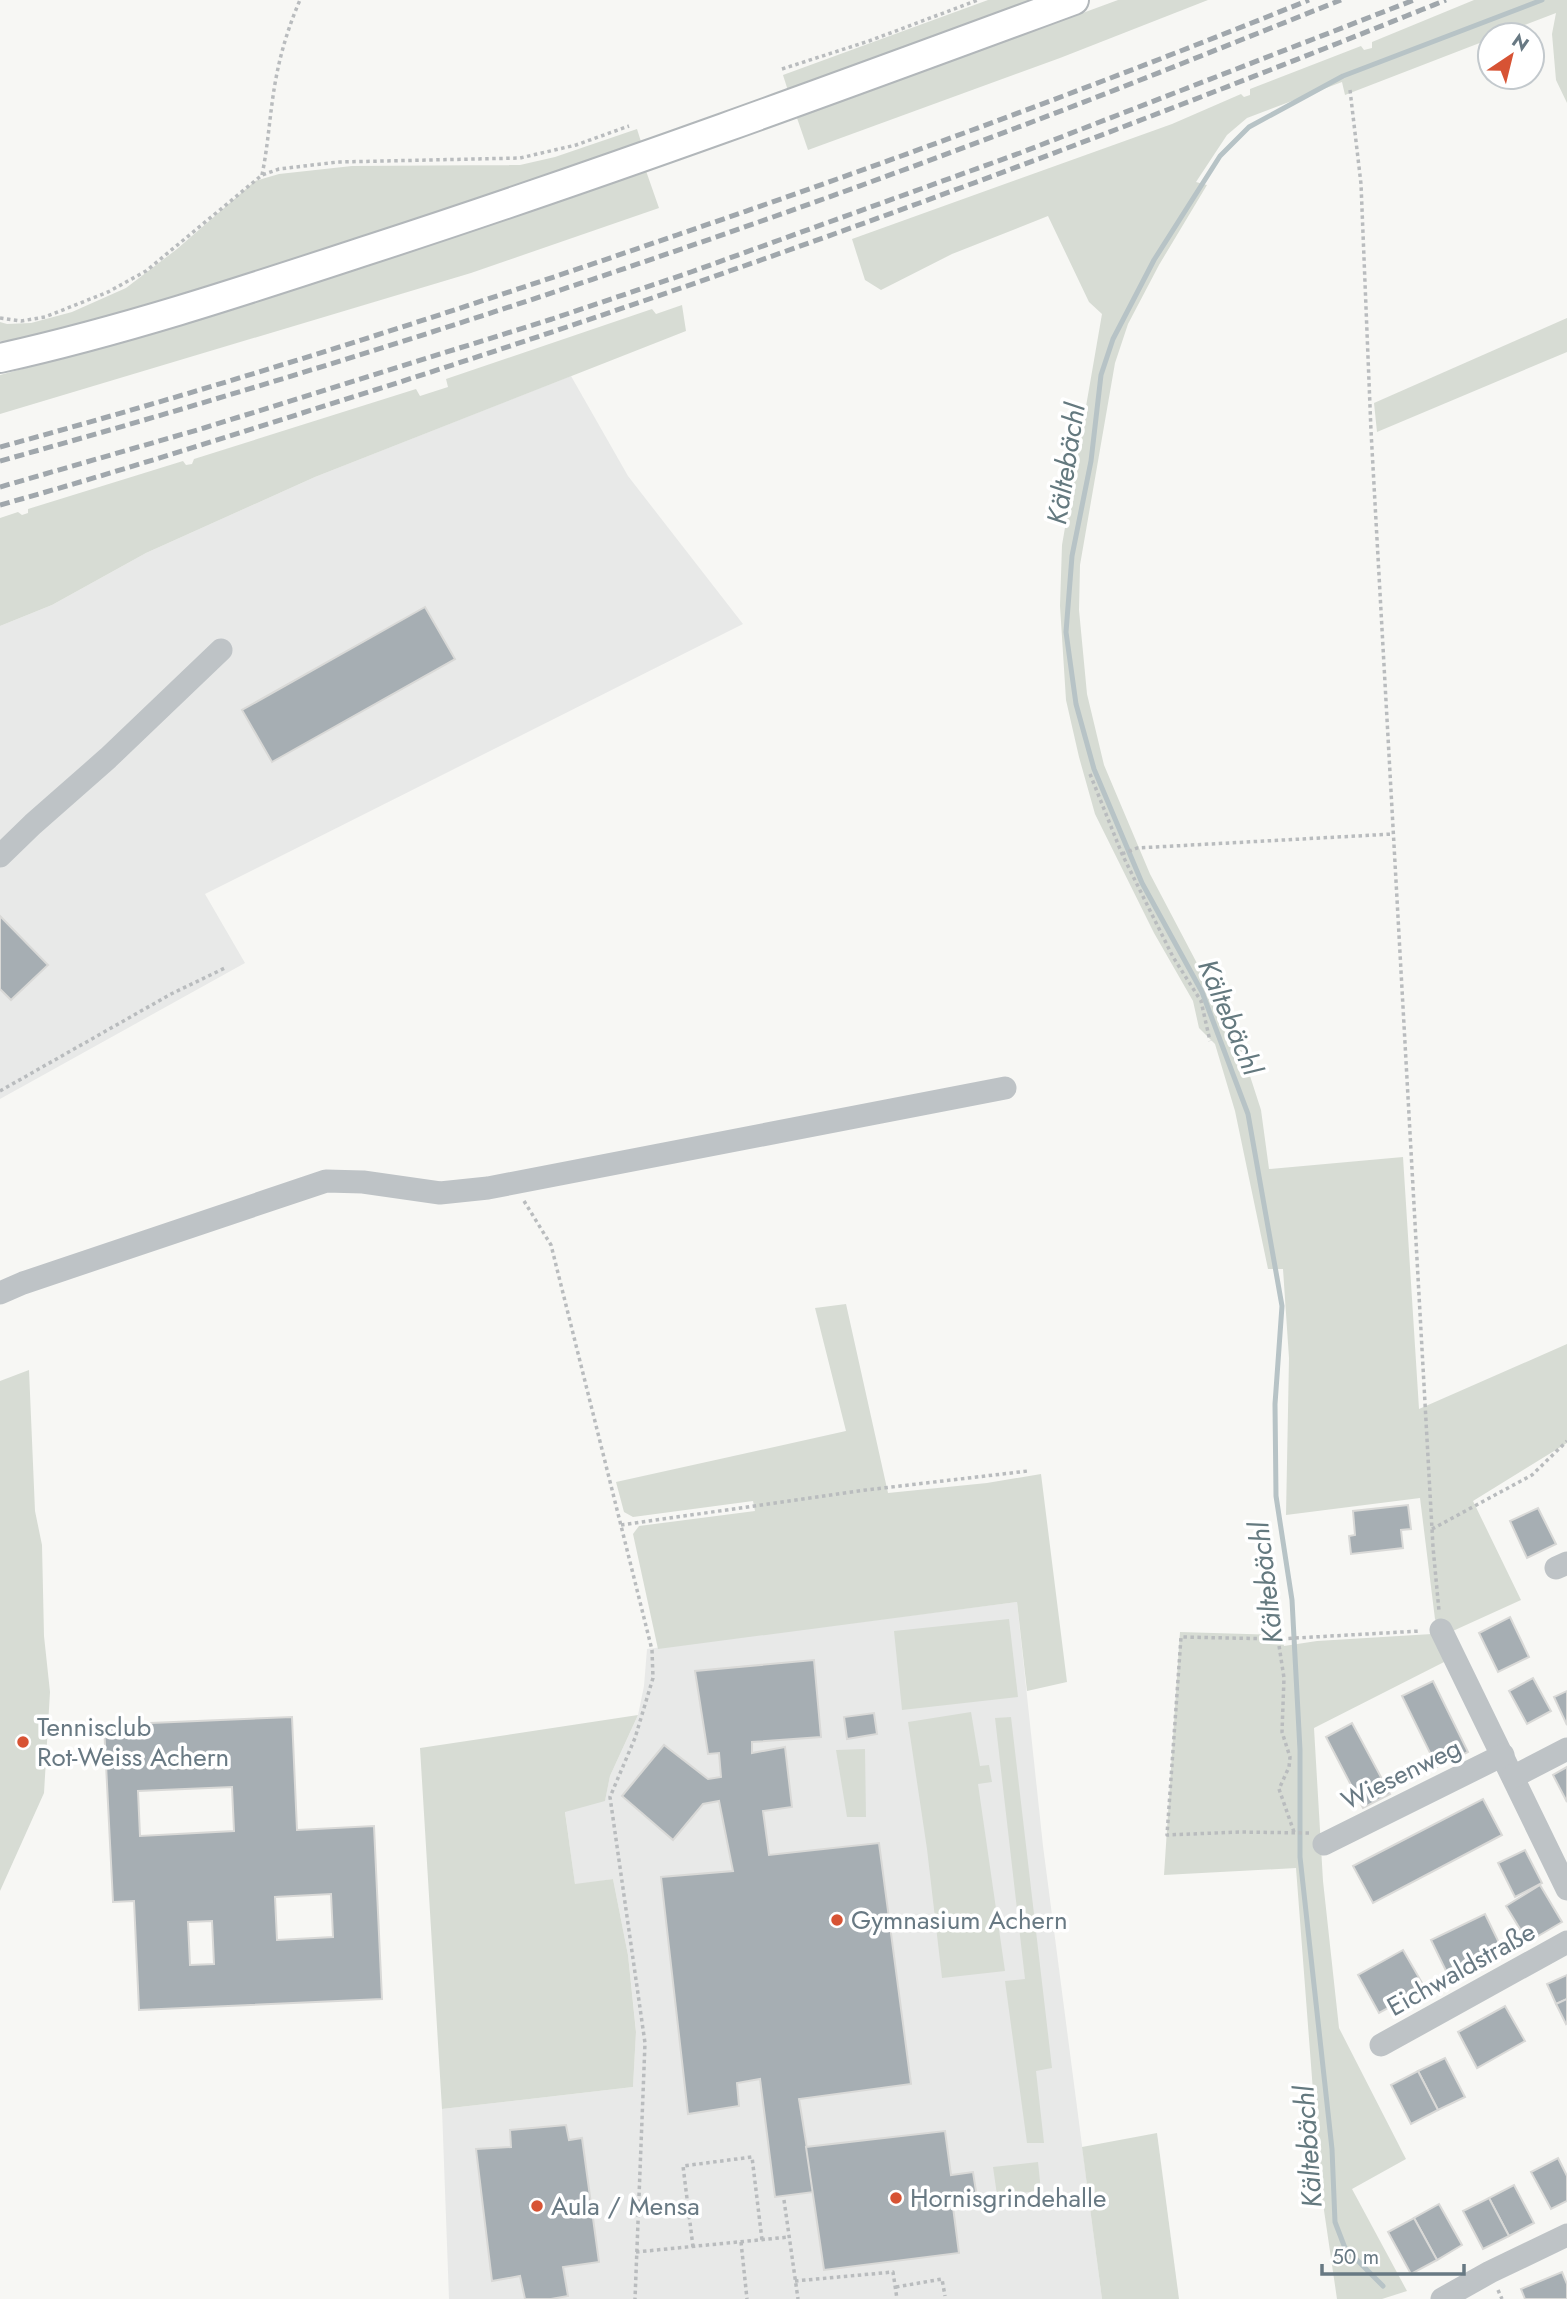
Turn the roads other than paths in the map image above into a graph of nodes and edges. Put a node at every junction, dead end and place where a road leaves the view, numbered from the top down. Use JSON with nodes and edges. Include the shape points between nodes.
{"nodes":[{"id":1,"x":1074,"y":0,"type":"edge"},
{"id":2,"x":2,"y":356,"type":"edge"},
{"id":3,"x":221,"y":650,"type":"dead end"},
{"id":4,"x":0,"y":856,"type":"edge"},
{"id":5,"x":1005,"y":1088,"type":"dead end"},
{"id":6,"x":0,"y":1293,"type":"edge"},
{"id":7,"x":1441,"y":1630,"type":"road end"},
{"id":8,"x":1567,"y":1749,"type":"edge"},
{"id":9,"x":1503,"y":1755,"type":"junction"},
{"id":10,"x":1513,"y":1777,"type":"junction"},
{"id":11,"x":1324,"y":1844,"type":"dead end"},
{"id":12,"x":1567,"y":1889,"type":"edge"},
{"id":13,"x":1567,"y":1942,"type":"edge"},
{"id":14,"x":1381,"y":2045,"type":"dead end"},
{"id":15,"x":1567,"y":2235,"type":"edge"},
{"id":16,"x":1442,"y":2299,"type":"edge"}],
"edges":[{"from":1,"to":2,"type":"main road","via":[[507,205],[146,321]]},
{"from":3,"to":4,"type":"street"},
{"from":5,"to":6,"type":"street","via":[[488,1188],[440,1193],[326,1181]]},
{"from":7,"to":9,"type":"street"},
{"from":8,"to":10,"type":"street"},
{"from":9,"to":10,"type":"street"},
{"from":9,"to":11,"type":"street","name":"Wiesenweg"},
{"from":10,"to":12,"type":"street"},
{"from":13,"to":14,"type":"street","name":"Eichwaldstraße"},
{"from":15,"to":16,"type":"street"}]}
